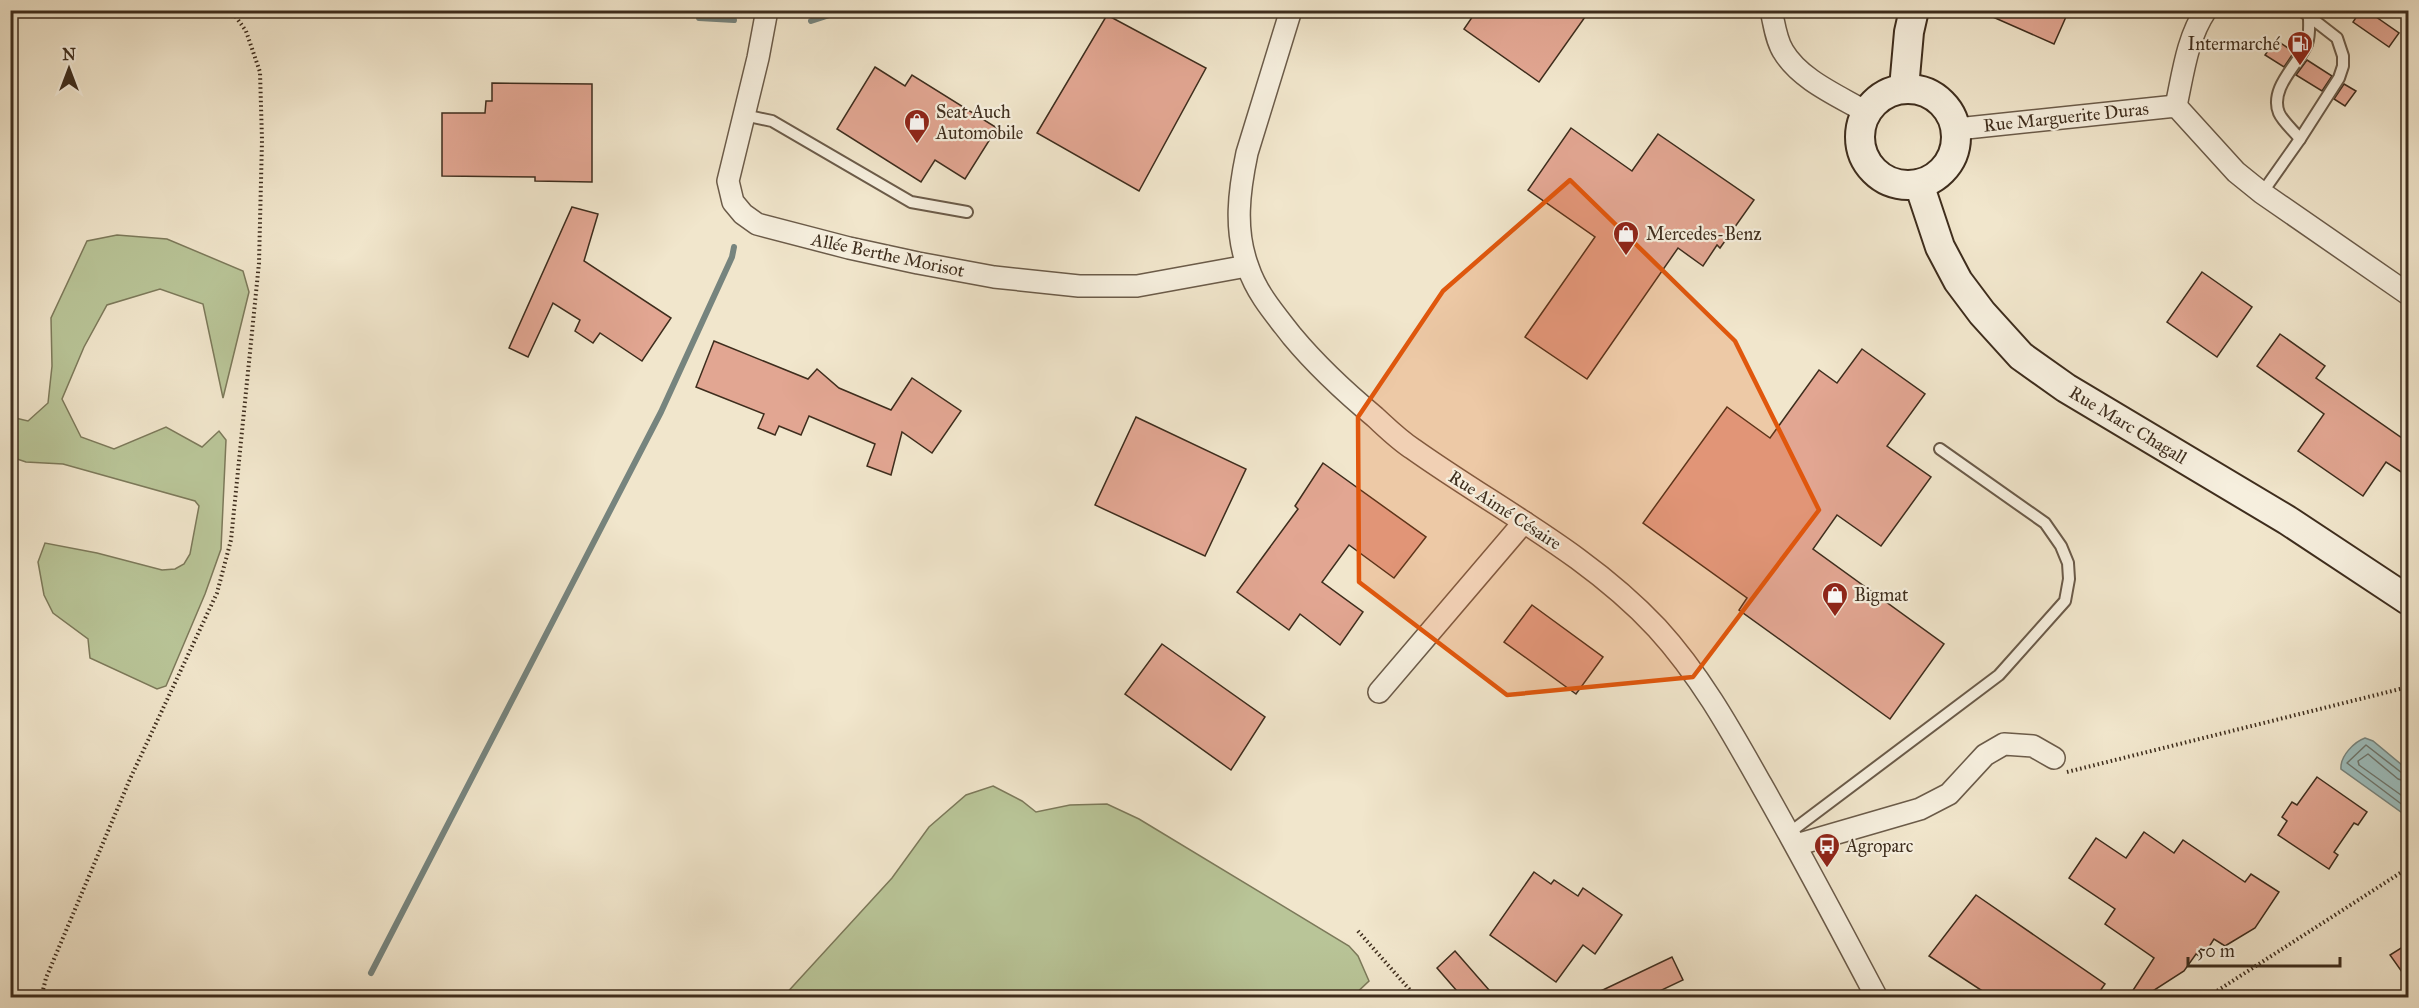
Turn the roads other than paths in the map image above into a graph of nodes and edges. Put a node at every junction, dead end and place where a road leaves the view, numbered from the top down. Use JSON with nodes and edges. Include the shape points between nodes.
{"nodes":[{"id":1,"x":766,"y":10,"type":"edge"},
{"id":2,"x":1291,"y":10,"type":"edge"},
{"id":3,"x":1771,"y":10,"type":"edge"},
{"id":4,"x":1914,"y":10,"type":"edge"},
{"id":5,"x":2206,"y":10,"type":"edge"},
{"id":6,"x":2305,"y":13,"type":"edge"},
{"id":7,"x":1904,"y":88,"type":"junction"},
{"id":8,"x":2176,"y":106,"type":"junction"},
{"id":9,"x":1866,"y":112,"type":"junction"},
{"id":10,"x":744,"y":115,"type":"junction"},
{"id":11,"x":1957,"y":129,"type":"junction"},
{"id":12,"x":2300,"y":139,"type":"junction"},
{"id":13,"x":1919,"y":184,"type":"junction"},
{"id":14,"x":2262,"y":193,"type":"junction"},
{"id":15,"x":967,"y":212,"type":"dead end"},
{"id":16,"x":1247,"y":266,"type":"junction"},
{"id":17,"x":2409,"y":294,"type":"edge"},
{"id":18,"x":1940,"y":449,"type":"dead end"},
{"id":19,"x":1524,"y":522,"type":"junction"},
{"id":20,"x":2409,"y":600,"type":"edge"},
{"id":21,"x":1379,"y":692,"type":"dead end"},
{"id":22,"x":2060,"y":765,"type":"road end"},
{"id":23,"x":1793,"y":839,"type":"junction"},
{"id":24,"x":1877,"y":998,"type":"edge"}],
"edges":[{"from":1,"to":10,"type":"street","name":"Allée Berthe Morisot"},
{"from":2,"to":16,"type":"street","name":"Rue Aimé Césaire","via":[[1242,175],[1239,220]]},
{"from":3,"to":9,"type":"street","via":[[1782,50],[1794,66]]},
{"from":4,"to":7,"type":"street"},
{"from":5,"to":8,"type":"street","via":[[2189,48]]},
{"from":6,"to":12,"type":"lane","via":[[2310,31],[2306,45],[2278,97],[2279,113]]},
{"from":6,"to":12,"type":"lane","via":[[2337,38],[2343,66]]},
{"from":7,"to":9,"type":"street","via":[[1882,96]]},
{"from":7,"to":11,"type":"street","via":[[1938,98]]},
{"from":8,"to":11,"type":"street","name":"Rue Marguerite Duras"},
{"from":8,"to":14,"type":"street","via":[[2236,172]]},
{"from":9,"to":13,"type":"street","via":[[1860,145],[1869,165],[1897,184]]},
{"from":10,"to":15,"type":"lane","via":[[772,121],[911,202]]},
{"from":10,"to":16,"type":"street","name":"Allée Berthe Morisot","via":[[728,181],[733,202],[757,224],[918,263],[994,277],[1079,286],[1137,286]]},
{"from":11,"to":13,"type":"street","via":[[1955,150],[1946,168]]},
{"from":12,"to":14,"type":"lane"},
{"from":13,"to":20,"type":"street","name":"Rue Marc Chagall","via":[[1940,247],[1958,281],[2021,356]]},
{"from":14,"to":17,"type":"street"},
{"from":16,"to":19,"type":"street","name":"Rue Aimé Césaire","via":[[1269,308],[1343,390],[1411,448]]},
{"from":18,"to":23,"type":"lane","via":[[2045,523],[2068,563],[2065,600],[1999,675]]},
{"from":19,"to":21,"type":"street"},
{"from":19,"to":23,"type":"street","name":"Rue Aimé Césaire","via":[[1593,569],[1658,629],[1722,715]]},
{"from":22,"to":23,"type":"street","via":[[2033,746],[2004,744],[1985,755],[1949,794],[1920,810]]},
{"from":23,"to":24,"type":"street","name":"Rue Aimé Césaire"}]}
